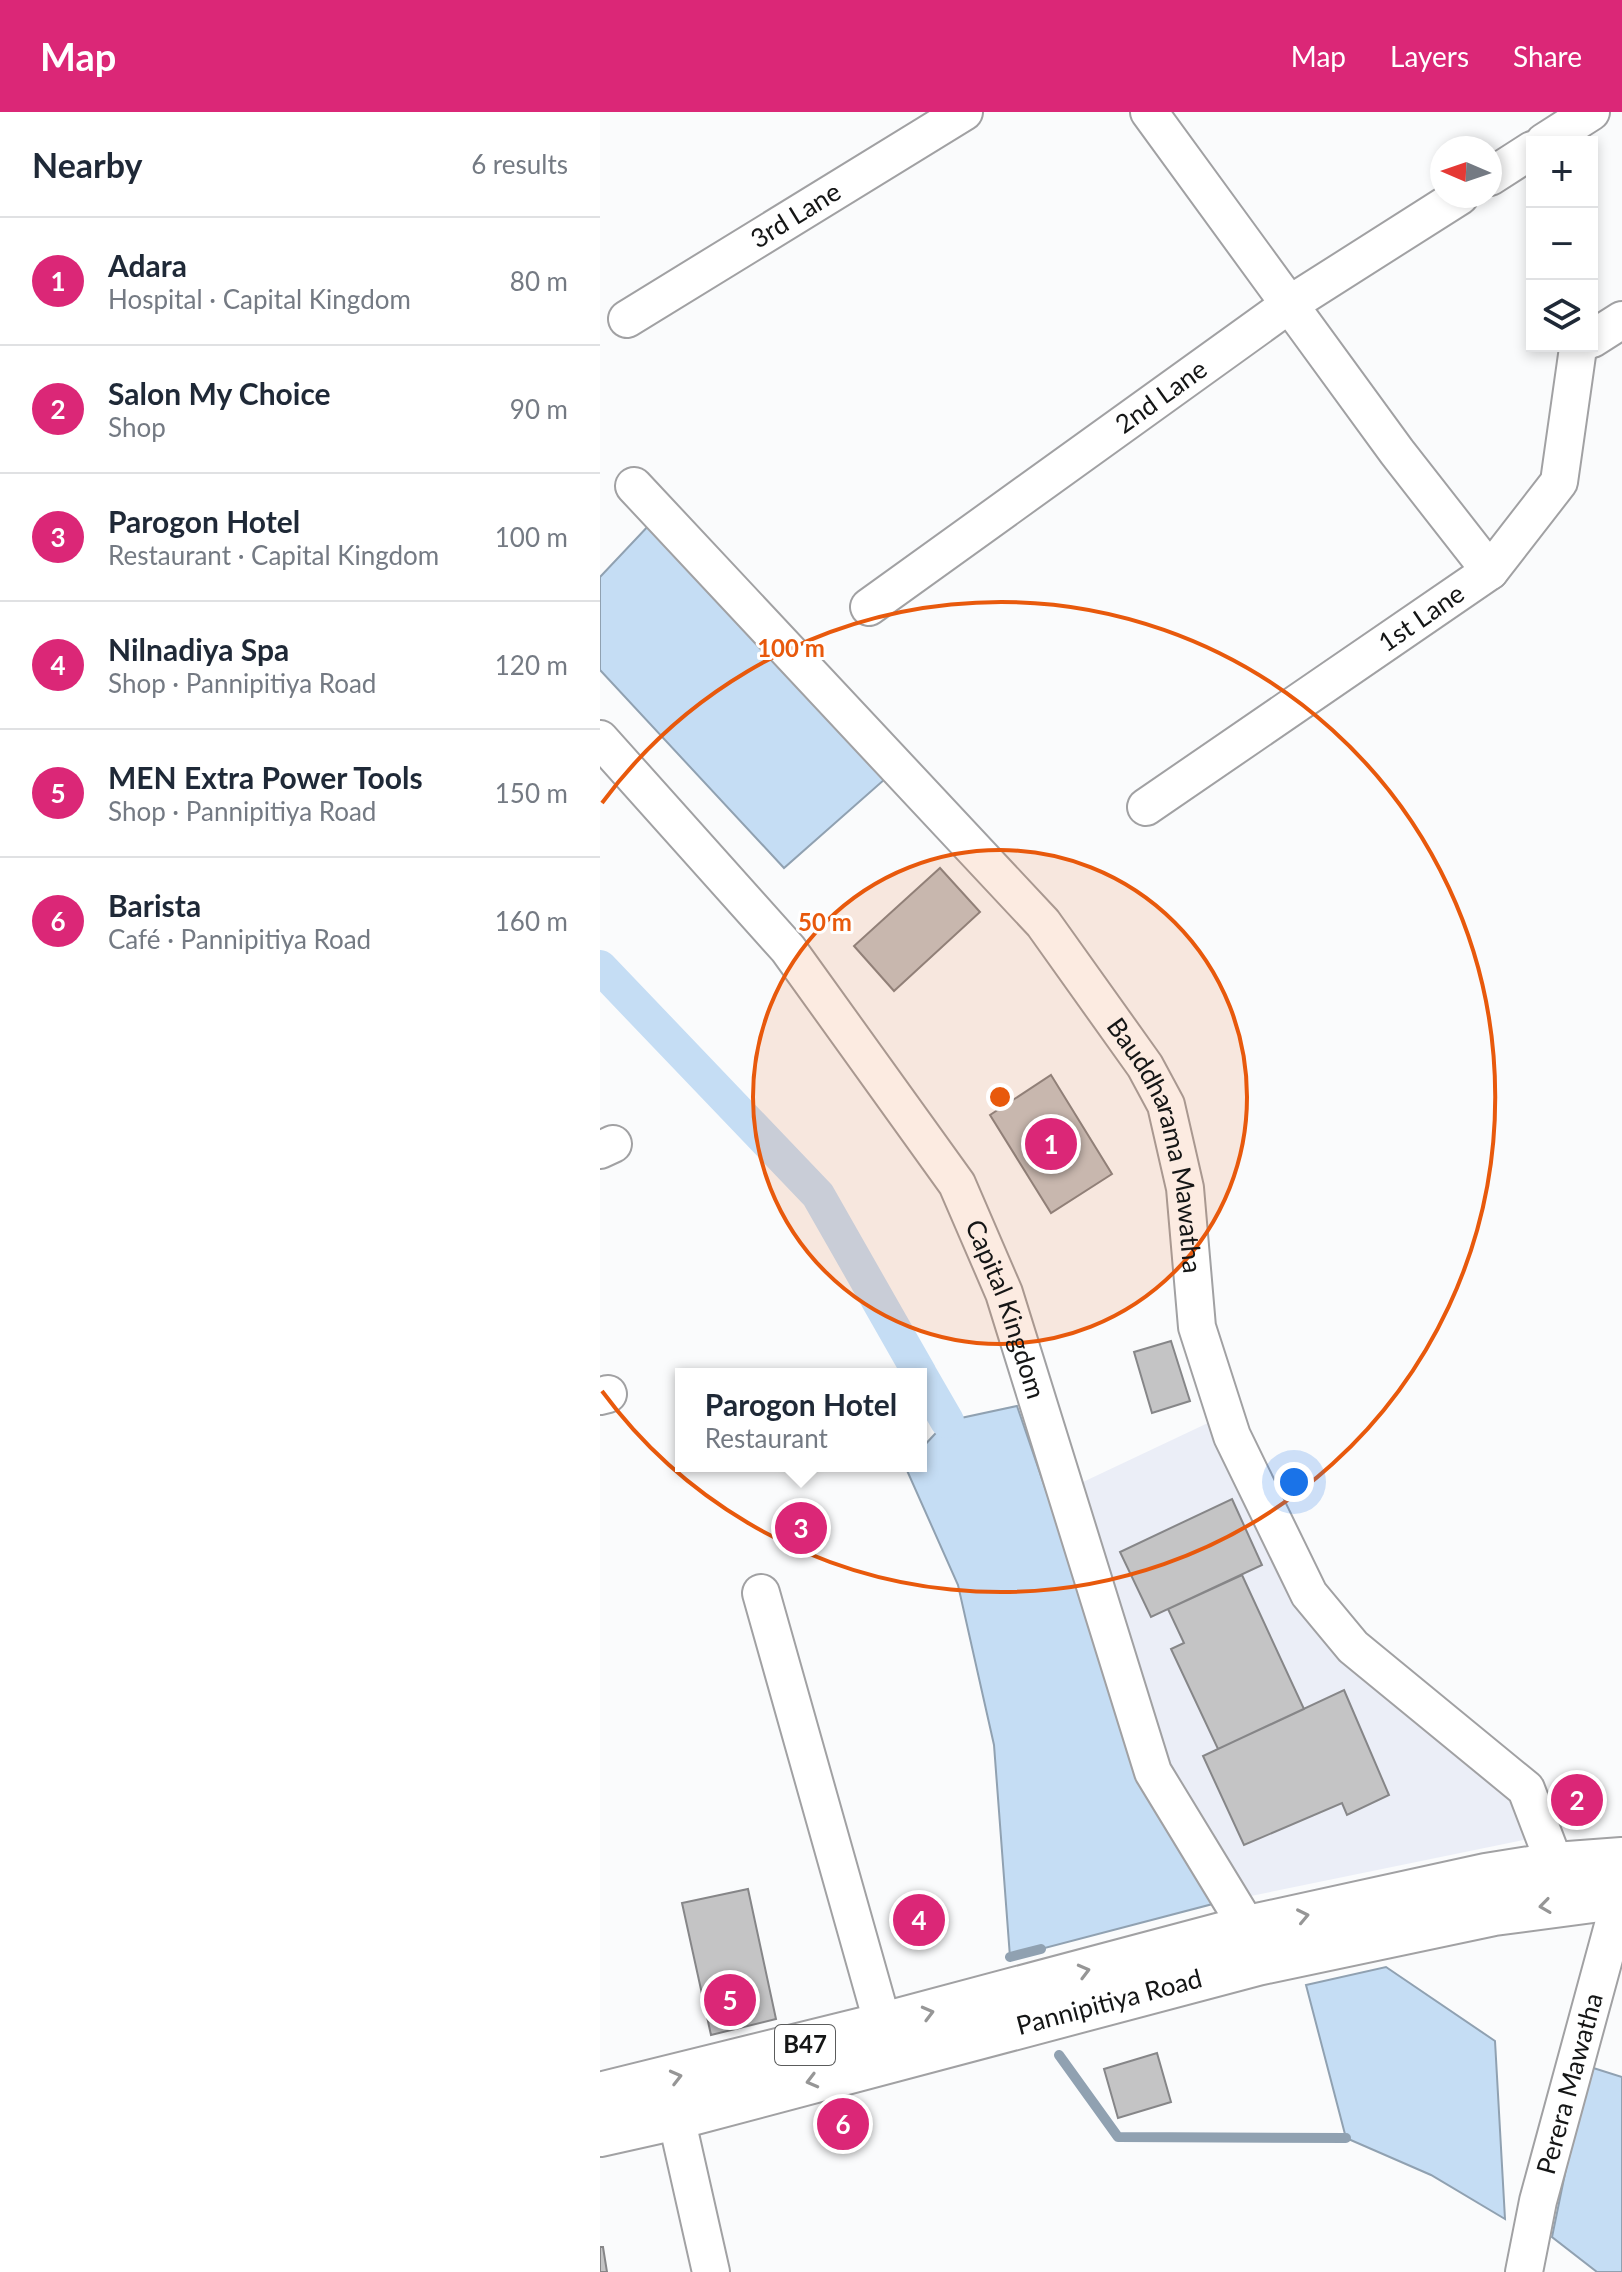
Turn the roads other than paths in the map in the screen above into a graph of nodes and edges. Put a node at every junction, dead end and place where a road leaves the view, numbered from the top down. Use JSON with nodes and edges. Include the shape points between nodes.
{"nodes":[{"id":1,"x":964,"y":112,"type":"edge"},
{"id":2,"x":1149,"y":112,"type":"edge"},
{"id":3,"x":1591,"y":112,"type":"edge"},
{"id":4,"x":1553,"y":136,"type":"edge"},
{"id":5,"x":1526,"y":154,"type":"edge"},
{"id":6,"x":1502,"y":169,"type":"edge"},
{"id":7,"x":1441,"y":208,"type":"edge"},
{"id":8,"x":1290,"y":304,"type":"junction"},
{"id":9,"x":627,"y":319,"type":"dead end"},
{"id":10,"x":1622,"y":320,"type":"edge"},
{"id":11,"x":1598,"y":335,"type":"edge"},
{"id":12,"x":1577,"y":352,"type":"edge"},
{"id":13,"x":634,"y":486,"type":"dead end"},
{"id":14,"x":1490,"y":571,"type":"junction"},
{"id":15,"x":869,"y":607,"type":"dead end"},
{"id":16,"x":600,"y":739,"type":"edge"},
{"id":17,"x":1146,"y":807,"type":"dead end"},
{"id":18,"x":761,"y":1593,"type":"dead end"},
{"id":19,"x":1622,"y":1860,"type":"edge"},
{"id":20,"x":1555,"y":1865,"type":"junction"},
{"id":21,"x":1622,"y":1896,"type":"edge"},
{"id":22,"x":1252,"y":1946,"type":"junction"},
{"id":23,"x":883,"y":2025,"type":"junction"},
{"id":24,"x":600,"y":2095,"type":"edge"},
{"id":25,"x":676,"y":2117,"type":"junction"},
{"id":26,"x":600,"y":2134,"type":"edge"},
{"id":27,"x":711,"y":2272,"type":"edge"},
{"id":28,"x":1524,"y":2272,"type":"edge"}],
"edges":[{"from":1,"to":9,"type":"street","name":"3rd Lane"},
{"from":2,"to":8,"type":"street"},
{"from":3,"to":4,"type":"street"},
{"from":5,"to":6,"type":"street"},
{"from":7,"to":8,"type":"street","name":"2nd Lane"},
{"from":8,"to":14,"type":"street"},
{"from":8,"to":15,"type":"street","name":"2nd Lane"},
{"from":10,"to":11,"type":"street"},
{"from":12,"to":14,"type":"street","name":"1st Lane","via":[[1559,482]]},
{"from":13,"to":20,"type":"street","name":"Bauddharama Mawatha","via":[[1043,923],[1145,1066],[1166,1105],[1185,1188],[1197,1327],[1232,1436],[1309,1594],[1353,1647],[1526,1789]]},
{"from":14,"to":17,"type":"street","name":"1st Lane"},
{"from":16,"to":22,"type":"street","name":"Capital Kingdom","via":[[788,949],[957,1184],[1004,1293],[1153,1772]]},
{"from":18,"to":23,"type":"street"},
{"from":19,"to":20,"type":"main road","name":"Pannipitiya Road","number":"B47"},
{"from":22,"to":20,"type":"main road","name":"Pannipitiya Road","number":"B47","one_way":true,"via":[[1486,1876]]},
{"from":21,"to":22,"type":"main road","name":"Pannipitiya Road","number":"B47","one_way":true},
{"from":21,"to":28,"type":"street","name":"Perera Mawatha","via":[[1538,2201]]},
{"from":23,"to":22,"type":"main road","name":"Pannipitiya Road","number":"B47","one_way":true},
{"from":22,"to":25,"type":"main road","name":"Pannipitiya Road","number":"B47","one_way":true},
{"from":24,"to":23,"type":"main road","name":"Pannipitiya Road","number":"B47","one_way":true},
{"from":25,"to":26,"type":"main road","name":"Pannipitiya Road","number":"B47"},
{"from":25,"to":27,"type":"street"}]}
